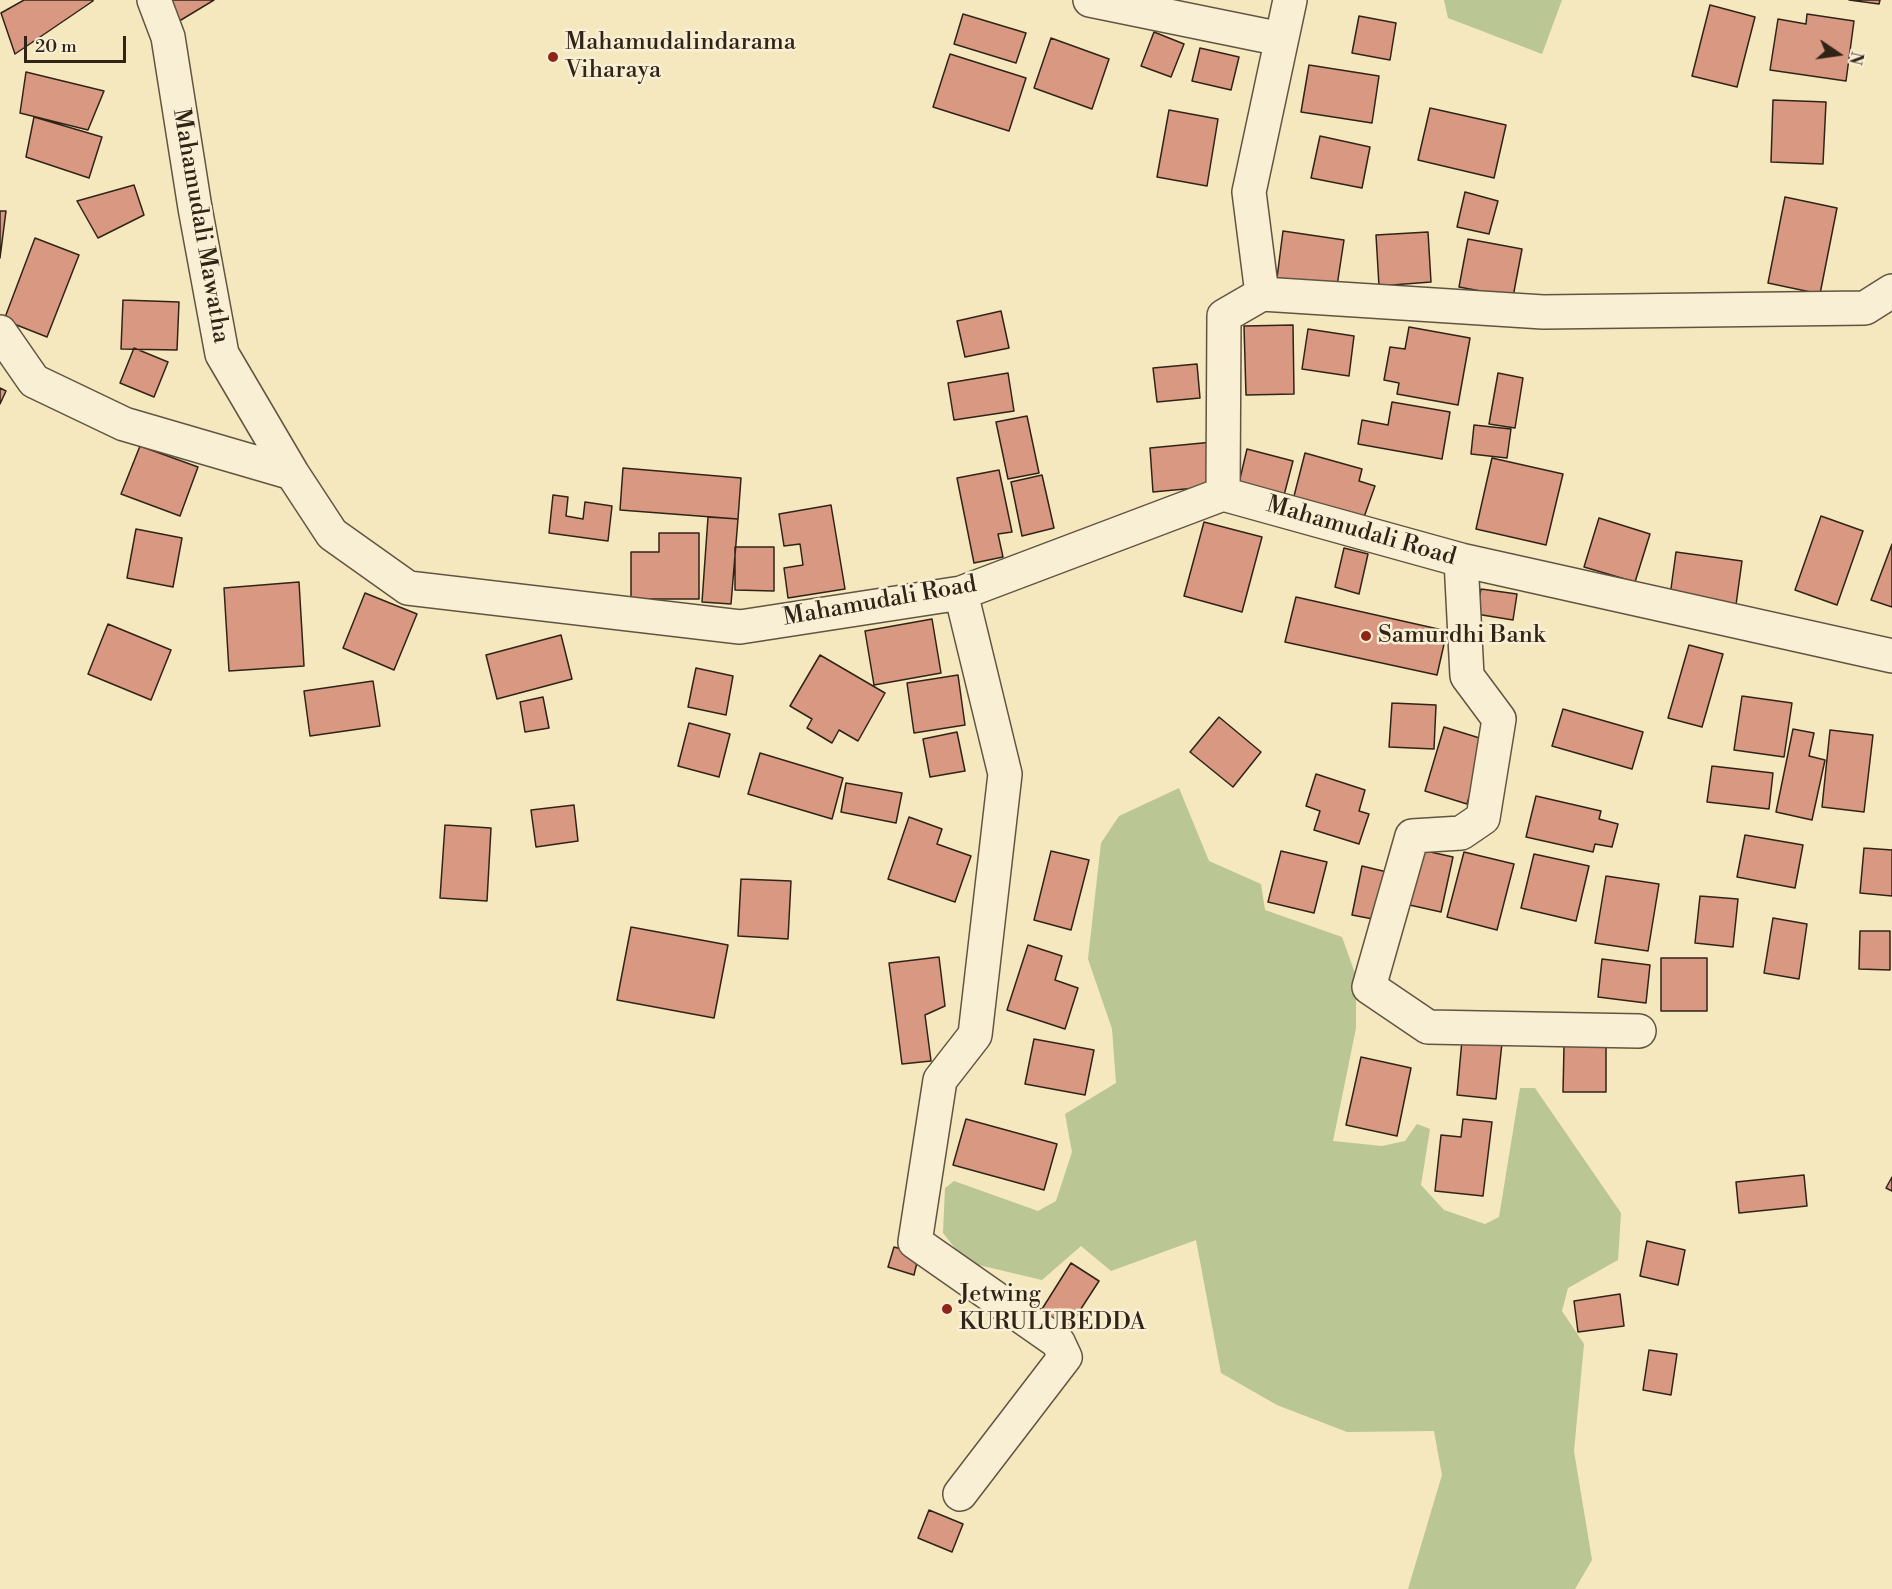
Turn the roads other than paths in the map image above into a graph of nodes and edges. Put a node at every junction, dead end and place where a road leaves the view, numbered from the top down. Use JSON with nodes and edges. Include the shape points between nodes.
{"nodes":[{"id":1,"x":154,"y":0,"type":"edge"},
{"id":2,"x":1090,"y":0,"type":"edge"},
{"id":3,"x":1290,"y":0,"type":"edge"},
{"id":4,"x":1281,"y":39,"type":"junction"},
{"id":5,"x":1892,"y":291,"type":"edge"},
{"id":6,"x":1262,"y":294,"type":"junction"},
{"id":7,"x":0,"y":332,"type":"edge"},
{"id":8,"x":292,"y":473,"type":"junction"},
{"id":9,"x":1223,"y":494,"type":"junction"},
{"id":10,"x":1461,"y":560,"type":"junction"},
{"id":11,"x":961,"y":593,"type":"junction"},
{"id":12,"x":1892,"y":656,"type":"edge"},
{"id":13,"x":1639,"y":1031,"type":"dead end"},
{"id":14,"x":960,"y":1494,"type":"dead end"}],
"edges":[{"from":1,"to":8,"type":"street","name":"Mahamudali Mawatha","via":[[168,37],[222,354]]},
{"from":2,"to":4,"type":"street"},
{"from":3,"to":4,"type":"street"},
{"from":4,"to":6,"type":"street","via":[[1249,192]]},
{"from":5,"to":6,"type":"street","via":[[1865,308],[1555,312]]},
{"from":6,"to":9,"type":"street","via":[[1224,316]]},
{"from":7,"to":8,"type":"street","via":[[34,381],[124,424]]},
{"from":8,"to":11,"type":"street","name":"Mahamudali Road","via":[[332,534],[408,588],[740,627]]},
{"from":9,"to":10,"type":"street","name":"Mahamudali Road"},
{"from":9,"to":11,"type":"street","name":"Mahamudali Road"},
{"from":10,"to":12,"type":"street","name":"Mahamudali Road"},
{"from":10,"to":13,"type":"street","via":[[1467,676],[1499,719],[1484,818],[1461,833],[1412,836],[1369,987],[1428,1027]]},
{"from":11,"to":14,"type":"street","via":[[1005,774],[975,1035],[940,1080],[915,1242],[1058,1342],[1065,1357]]}]}
